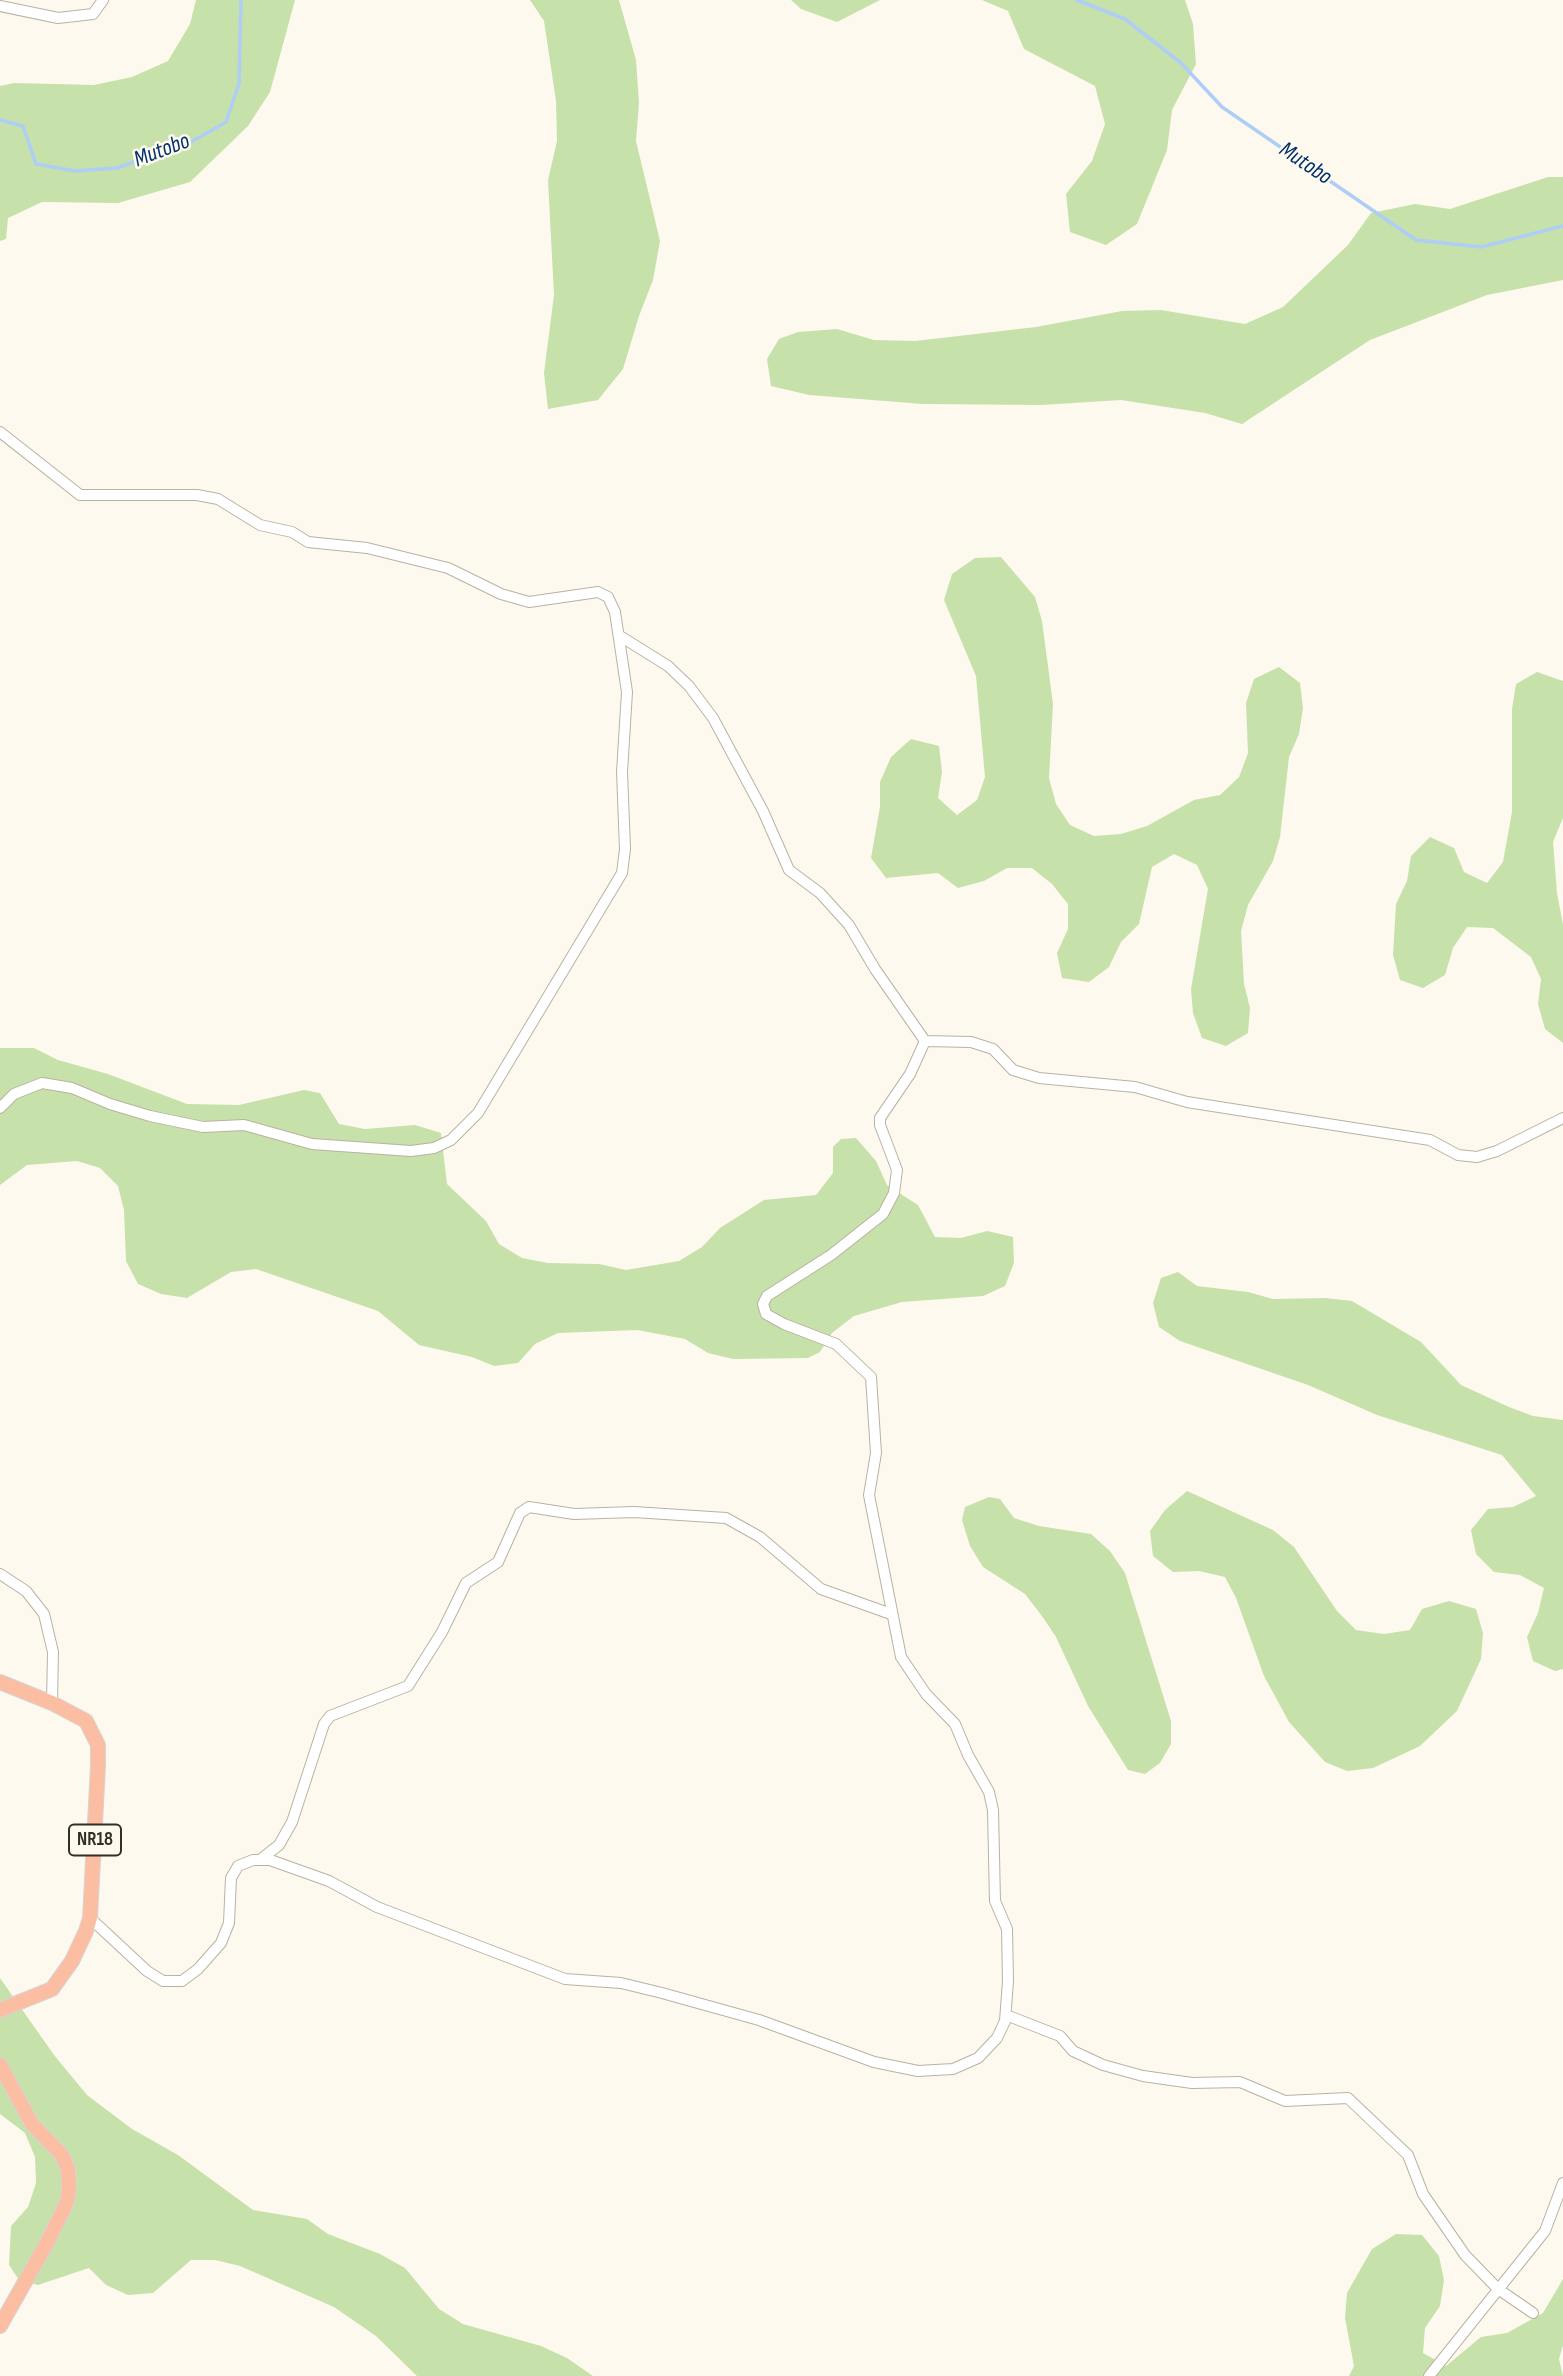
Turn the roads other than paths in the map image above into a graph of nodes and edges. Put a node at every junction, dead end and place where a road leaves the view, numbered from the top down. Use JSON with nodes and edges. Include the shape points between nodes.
{"nodes":[{"id":1,"x":103,"y":0,"type":"edge"},
{"id":2,"x":0,"y":6,"type":"edge"},
{"id":3,"x":0,"y":432,"type":"edge"},
{"id":4,"x":620,"y":636,"type":"junction"},
{"id":5,"x":925,"y":1041,"type":"junction"},
{"id":6,"x":0,"y":1108,"type":"edge"},
{"id":7,"x":1563,"y":1118,"type":"edge"},
{"id":8,"x":0,"y":1574,"type":"edge"},
{"id":9,"x":891,"y":1614,"type":"junction"},
{"id":10,"x":0,"y":1682,"type":"edge"},
{"id":11,"x":52,"y":1703,"type":"junction"},
{"id":12,"x":260,"y":1860,"type":"junction"},
{"id":13,"x":90,"y":1918,"type":"junction"},
{"id":14,"x":0,"y":2010,"type":"edge"},
{"id":15,"x":1006,"y":2015,"type":"junction"},
{"id":16,"x":0,"y":2065,"type":"edge"},
{"id":17,"x":1563,"y":2183,"type":"edge"},
{"id":18,"x":1498,"y":2290,"type":"junction"},
{"id":19,"x":1534,"y":2313,"type":"dead end"},
{"id":20,"x":0,"y":2326,"type":"edge"},
{"id":21,"x":1429,"y":2376,"type":"edge"}],
"edges":[{"from":1,"to":2,"type":"street","via":[[93,14],[58,18]]},
{"from":3,"to":4,"type":"street","via":[[80,495],[218,499],[260,525],[292,532],[308,542],[367,548],[448,568],[529,602],[598,592],[608,597]]},
{"from":4,"to":5,"type":"street","via":[[668,666],[705,707],[763,811],[789,870],[820,893],[849,925]]},
{"from":4,"to":6,"type":"street","via":[[627,692],[622,873],[478,1113],[451,1140],[411,1151],[312,1144],[244,1125],[202,1127],[150,1116],[72,1088],[42,1083],[14,1094]]},
{"from":5,"to":7,"type":"street","via":[[971,1042],[993,1049],[1013,1070],[1039,1078],[1135,1087],[1187,1102],[1430,1140],[1458,1155],[1477,1157],[1497,1151]]},
{"from":5,"to":9,"type":"street","via":[[910,1074],[880,1118],[897,1170],[894,1193],[883,1214],[767,1296],[763,1304],[766,1314],[836,1344],[871,1377],[876,1453],[870,1495]]},
{"from":8,"to":11,"type":"street","via":[[26,1591],[44,1614],[52,1653]]},
{"from":9,"to":12,"type":"street","via":[[821,1589],[760,1537],[726,1517],[574,1514],[529,1507],[520,1513],[498,1562],[466,1583],[408,1686],[330,1716],[292,1822],[279,1845]]},
{"from":9,"to":15,"type":"street","via":[[901,1657],[926,1694],[955,1724],[989,1792],[995,1901],[1007,1929]]},
{"from":10,"to":11,"type":"main road","number":"NR18"},
{"from":11,"to":13,"type":"main road","number":"NR18","via":[[86,1721],[98,1745]]},
{"from":12,"to":13,"type":"street","via":[[238,1866],[230,1878],[229,1923],[222,1942],[182,1981],[163,1981],[147,1971]]},
{"from":12,"to":15,"type":"street","via":[[329,1881],[377,1907],[565,1979],[621,1983],[662,1993],[759,2020],[874,2062],[918,2071],[953,2069],[978,2058],[997,2038]]},
{"from":13,"to":14,"type":"main road","number":"NR18","via":[[72,1961],[52,1989]]},
{"from":15,"to":18,"type":"street","via":[[1060,2036],[1073,2051],[1103,2065],[1143,2076],[1192,2083],[1240,2082],[1285,2101],[1348,2098],[1408,2155],[1423,2194],[1441,2222]]},
{"from":16,"to":20,"type":"main road","via":[[32,2124],[62,2155],[69,2188],[48,2241]]},
{"from":17,"to":18,"type":"street","via":[[1545,2231]]},
{"from":18,"to":19,"type":"street"},
{"from":18,"to":21,"type":"street"}]}
